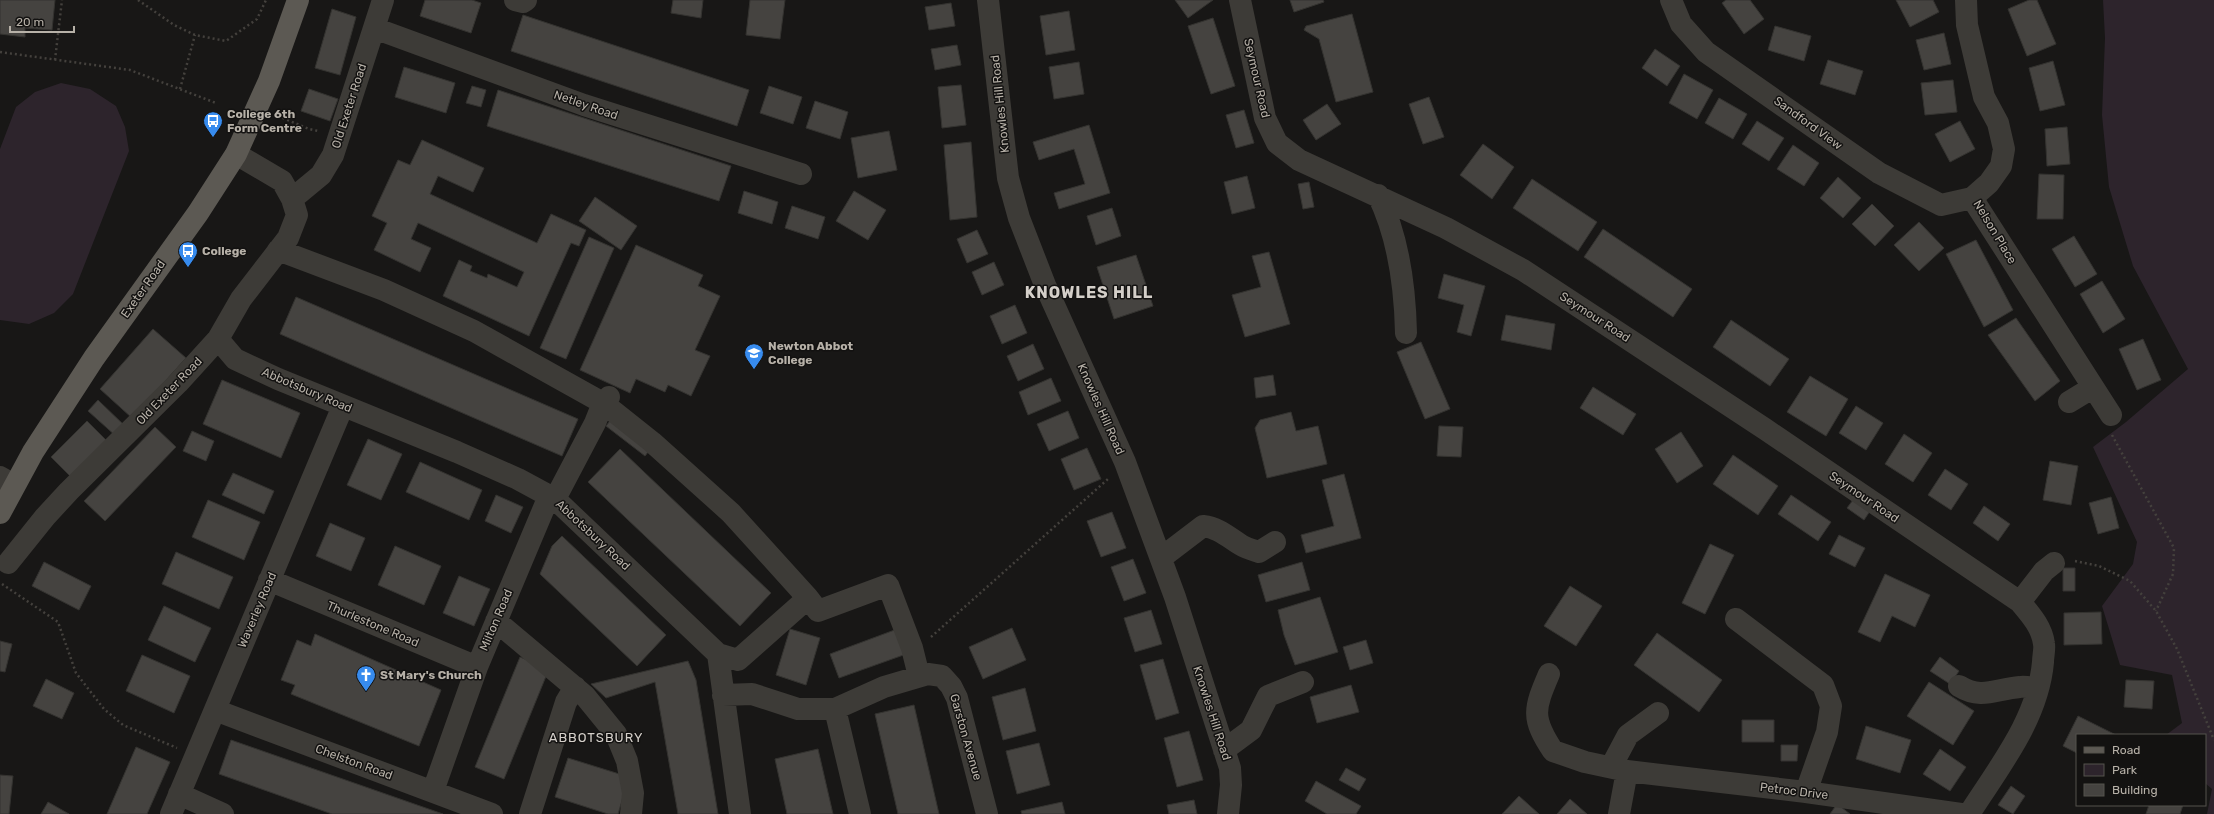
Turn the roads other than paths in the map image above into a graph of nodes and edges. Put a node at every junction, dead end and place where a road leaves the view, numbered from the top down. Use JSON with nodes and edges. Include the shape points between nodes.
{"nodes":[{"id":1,"x":298,"y":0,"type":"edge"},
{"id":2,"x":383,"y":0,"type":"edge"},
{"id":3,"x":515,"y":0,"type":"edge"},
{"id":4,"x":526,"y":0,"type":"edge"},
{"id":5,"x":988,"y":0,"type":"edge"},
{"id":6,"x":1240,"y":0,"type":"edge"},
{"id":7,"x":1671,"y":0,"type":"edge"},
{"id":8,"x":1966,"y":0,"type":"edge"},
{"id":9,"x":374,"y":28,"type":"junction"},
{"id":10,"x":236,"y":154,"type":"junction"},
{"id":11,"x":801,"y":174,"type":"dead end"},
{"id":12,"x":1378,"y":195,"type":"junction"},
{"id":13,"x":1972,"y":198,"type":"junction"},
{"id":14,"x":292,"y":199,"type":"junction"},
{"id":15,"x":278,"y":250,"type":"junction"},
{"id":16,"x":1406,"y":334,"type":"dead end"},
{"id":17,"x":218,"y":339,"type":"junction"},
{"id":18,"x":2092,"y":388,"type":"junction"},
{"id":19,"x":606,"y":400,"type":"junction"},
{"id":20,"x":2069,"y":402,"type":"dead end"},
{"id":21,"x":343,"y":406,"type":"junction"},
{"id":22,"x":2111,"y":415,"type":"road end"},
{"id":23,"x":7,"y":481,"type":"edge"},
{"id":24,"x":552,"y":497,"type":"junction"},
{"id":25,"x":0,"y":513,"type":"edge"},
{"id":26,"x":1275,"y":542,"type":"dead end"},
{"id":27,"x":1161,"y":558,"type":"junction"},
{"id":28,"x":8,"y":563,"type":"dead end"},
{"id":29,"x":2054,"y":563,"type":"road end"},
{"id":30,"x":269,"y":580,"type":"junction"},
{"id":31,"x":808,"y":598,"type":"junction"},
{"id":32,"x":2020,"y":602,"type":"junction"},
{"id":33,"x":1736,"y":619,"type":"dead end"},
{"id":34,"x":496,"y":621,"type":"junction"},
{"id":35,"x":718,"y":654,"type":"junction"},
{"id":36,"x":477,"y":667,"type":"junction"},
{"id":37,"x":1549,"y":674,"type":"dead end"},
{"id":38,"x":919,"y":676,"type":"junction"},
{"id":39,"x":1303,"y":682,"type":"dead end"},
{"id":40,"x":1959,"y":686,"type":"dead end"},
{"id":41,"x":574,"y":687,"type":"junction"},
{"id":42,"x":2038,"y":689,"type":"junction"},
{"id":43,"x":723,"y":695,"type":"junction"},
{"id":44,"x":835,"y":709,"type":"junction"},
{"id":45,"x":215,"y":710,"type":"junction"},
{"id":46,"x":1658,"y":713,"type":"dead end"},
{"id":47,"x":1224,"y":750,"type":"junction"},
{"id":48,"x":1619,"y":769,"type":"junction"},
{"id":49,"x":433,"y":791,"type":"junction"},
{"id":50,"x":1806,"y":792,"type":"junction"},
{"id":51,"x":175,"y":804,"type":"edge"},
{"id":52,"x":223,"y":814,"type":"edge"},
{"id":53,"x":492,"y":814,"type":"edge"},
{"id":54,"x":530,"y":814,"type":"edge"},
{"id":55,"x":631,"y":814,"type":"edge"},
{"id":56,"x":740,"y":814,"type":"edge"},
{"id":57,"x":860,"y":814,"type":"edge"},
{"id":58,"x":987,"y":814,"type":"edge"},
{"id":59,"x":1228,"y":814,"type":"edge"},
{"id":60,"x":1619,"y":814,"type":"edge"},
{"id":61,"x":1961,"y":814,"type":"edge"},
{"id":62,"x":1969,"y":814,"type":"edge"}],
"edges":[{"from":1,"to":10,"type":"main road","name":"Exeter Road","via":[[269,81]]},
{"from":2,"to":9,"type":"street","name":"Old Exeter Road"},
{"from":3,"to":4,"type":"street"},
{"from":5,"to":27,"type":"street","name":"Knowles Hill Road","via":[[1008,178],[1019,218],[1045,285],[1125,462]]},
{"from":6,"to":12,"type":"street","name":"Seymour Road","via":[[1265,118],[1277,142],[1298,160]]},
{"from":7,"to":13,"type":"street","name":"Sandford View","via":[[1681,24],[1706,52],[1879,173],[1941,205]]},
{"from":8,"to":13,"type":"street","name":"Nelson Place","via":[[1967,25],[1984,97],[1998,123],[2004,149],[2001,166],[1989,183]]},
{"from":9,"to":11,"type":"street","name":"Netley Road","via":[[584,105]]},
{"from":9,"to":14,"type":"street","name":"Old Exeter Road","via":[[333,155],[321,175]]},
{"from":10,"to":14,"type":"street","name":"Old Exeter Road","via":[[282,180]]},
{"from":10,"to":23,"type":"main road","name":"Exeter Road","via":[[198,213]]},
{"from":12,"to":16,"type":"street","via":[[1392,228],[1405,297]]},
{"from":12,"to":32,"type":"street","name":"Seymour Road","via":[[1523,270],[1765,429]]},
{"from":13,"to":18,"type":"street","name":"Nelson Place"},
{"from":14,"to":15,"type":"street","name":"Old Exeter Road","via":[[296,215],[288,238]]},
{"from":15,"to":17,"type":"street","name":"Old Exeter Road","via":[[241,299]]},
{"from":15,"to":19,"type":"street","via":[[384,290],[467,328]]},
{"from":17,"to":21,"type":"street","name":"Abbotsbury Road","via":[[235,359]]},
{"from":17,"to":28,"type":"street","name":"Old Exeter Road","via":[[178,383],[64,496]]},
{"from":18,"to":20,"type":"street"},
{"from":18,"to":22,"type":"street","name":"Nelson Place"},
{"from":19,"to":24,"type":"street","name":"Milton Road"},
{"from":19,"to":31,"type":"street","via":[[731,513]]},
{"from":21,"to":24,"type":"street","name":"Abbotsbury Road","via":[[457,452]]},
{"from":21,"to":30,"type":"street","name":"Waverley Road"},
{"from":23,"to":25,"type":"main road","name":"Exeter Road"},
{"from":24,"to":34,"type":"street","name":"Milton Road"},
{"from":24,"to":35,"type":"street","name":"Abbotsbury Road"},
{"from":26,"to":27,"type":"street","via":[[1259,552],[1241,545],[1213,527],[1203,526]]},
{"from":27,"to":47,"type":"street","name":"Knowles Hill Road","via":[[1176,597]]},
{"from":29,"to":32,"type":"street"},
{"from":30,"to":36,"type":"street","name":"Thurlestone Road"},
{"from":30,"to":45,"type":"street","name":"Waverley Road"},
{"from":31,"to":35,"type":"street","via":[[738,660]]},
{"from":31,"to":38,"type":"street","via":[[818,611],[888,585],[912,648]]},
{"from":32,"to":42,"type":"street","name":"Seymour Road","via":[[2036,621],[2044,644]]},
{"from":33,"to":50,"type":"street","via":[[1823,685],[1831,706],[1827,732]]},
{"from":34,"to":36,"type":"street","name":"Milton Road"},
{"from":34,"to":41,"type":"street"},
{"from":35,"to":43,"type":"street"},
{"from":36,"to":49,"type":"street","name":"Milton Road"},
{"from":37,"to":48,"type":"street","name":"Petroc Drive","via":[[1538,700],[1536,721],[1553,751],[1585,762]]},
{"from":38,"to":44,"type":"street","name":"Garston Avenue","via":[[884,687]]},
{"from":38,"to":58,"type":"street","name":"Garston Avenue","via":[[942,676],[957,698]]},
{"from":39,"to":47,"type":"street","via":[[1268,696],[1251,730]]},
{"from":40,"to":42,"type":"street","via":[[1969,692],[1986,694],[2022,687]]},
{"from":41,"to":54,"type":"street","via":[[566,702]]},
{"from":41,"to":55,"type":"street","via":[[585,696],[616,734],[627,761],[633,793]]},
{"from":42,"to":62,"type":"street","name":"Seymour Road","via":[[2034,705],[2012,748]]},
{"from":43,"to":44,"type":"street","name":"Garston Avenue","via":[[752,694],[798,709]]},
{"from":43,"to":56,"type":"street"},
{"from":44,"to":57,"type":"street"},
{"from":45,"to":49,"type":"street","name":"Chelston Road"},
{"from":45,"to":51,"type":"street","name":"Waverley Road"},
{"from":46,"to":48,"type":"street","via":[[1628,735],[1618,751]]},
{"from":47,"to":59,"type":"street","name":"Knowles Hill Road","via":[[1231,779]]},
{"from":48,"to":50,"type":"street","name":"Petroc Drive"},
{"from":48,"to":60,"type":"street"},
{"from":49,"to":53,"type":"street","name":"Chelston Road"},
{"from":50,"to":61,"type":"street","name":"Petroc Drive"},
{"from":51,"to":52,"type":"street"}]}
